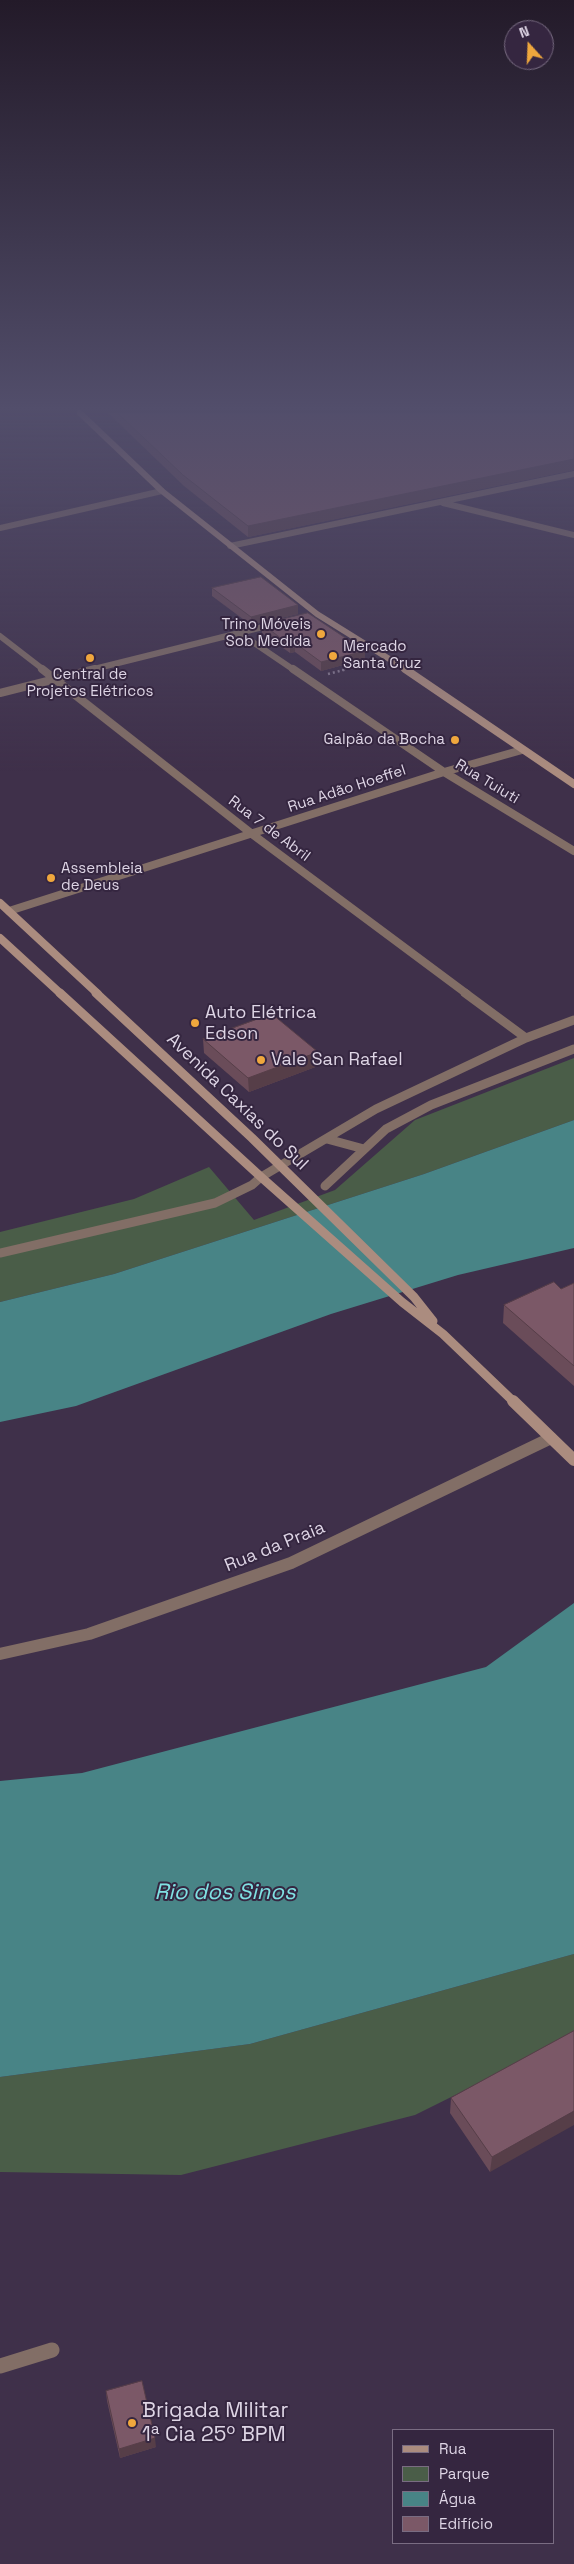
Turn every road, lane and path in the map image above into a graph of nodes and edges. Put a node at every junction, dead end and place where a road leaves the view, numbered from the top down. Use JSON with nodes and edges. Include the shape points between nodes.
{"nodes":[{"id":1,"x":213,"y":533,"type":"edge"},
{"id":2,"x":293,"y":533,"type":"edge"},
{"id":3,"x":230,"y":546,"type":"junction"},
{"id":4,"x":317,"y":614,"type":"junction"},
{"id":5,"x":308,"y":616,"type":"edge"},
{"id":6,"x":282,"y":622,"type":"edge"},
{"id":7,"x":238,"y":632,"type":"junction"},
{"id":8,"x":0,"y":636,"type":"edge"},
{"id":9,"x":389,"y":658,"type":"junction"},
{"id":10,"x":55,"y":679,"type":"junction"},
{"id":11,"x":308,"y":679,"type":"junction"},
{"id":12,"x":0,"y":693,"type":"edge"},
{"id":13,"x":522,"y":750,"type":"junction"},
{"id":14,"x":444,"y":772,"type":"junction"},
{"id":15,"x":574,"y":784,"type":"edge"},
{"id":16,"x":252,"y":834,"type":"junction"},
{"id":17,"x":574,"y":851,"type":"edge"},
{"id":18,"x":0,"y":902,"type":"edge"},
{"id":19,"x":9,"y":911,"type":"junction"},
{"id":20,"x":0,"y":938,"type":"edge"},
{"id":21,"x":574,"y":1020,"type":"edge"},
{"id":22,"x":526,"y":1038,"type":"junction"},
{"id":23,"x":574,"y":1049,"type":"edge"},
{"id":24,"x":327,"y":1138,"type":"junction"},
{"id":25,"x":364,"y":1149,"type":"junction"},
{"id":26,"x":281,"y":1167,"type":"junction"},
{"id":27,"x":261,"y":1177,"type":"junction"},
{"id":28,"x":325,"y":1186,"type":"dead end"},
{"id":29,"x":0,"y":1253,"type":"edge"},
{"id":30,"x":443,"y":1334,"type":"junction"},
{"id":31,"x":551,"y":1438,"type":"junction"},
{"id":32,"x":574,"y":1460,"type":"edge"},
{"id":33,"x":0,"y":1654,"type":"edge"},
{"id":34,"x":52,"y":2350,"type":"dead end"},
{"id":35,"x":0,"y":2366,"type":"edge"}],
"edges":[{"from":1,"to":3,"type":"street"},
{"from":2,"to":3,"type":"street"},
{"from":3,"to":4,"type":"street"},
{"from":4,"to":5,"type":"street"},
{"from":4,"to":9,"type":"street"},
{"from":6,"to":7,"type":"street"},
{"from":7,"to":10,"type":"street"},
{"from":7,"to":11,"type":"street","name":"Rua Tuiuti"},
{"from":8,"to":10,"type":"street","name":"Rua 7 de Abril"},
{"from":9,"to":11,"type":"path"},
{"from":9,"to":13,"type":"street"},
{"from":10,"to":12,"type":"street"},
{"from":10,"to":16,"type":"street","name":"Rua 7 de Abril"},
{"from":11,"to":14,"type":"street","name":"Rua Tuiuti"},
{"from":13,"to":14,"type":"street","name":"Rua Adão Hoeffel"},
{"from":13,"to":15,"type":"street"},
{"from":14,"to":16,"type":"street","name":"Rua Adão Hoeffel"},
{"from":14,"to":17,"type":"street","name":"Rua Tuiuti"},
{"from":16,"to":19,"type":"street","name":"Rua Adão Hoeffel"},
{"from":16,"to":22,"type":"street","name":"Rua 7 de Abril"},
{"from":18,"to":19,"type":"street","name":"Avenida Caxias do Sul"},
{"from":19,"to":26,"type":"street","name":"Avenida Caxias do Sul"},
{"from":20,"to":27,"type":"street","name":"Avenida Caxias do Sul"},
{"from":21,"to":22,"type":"street"},
{"from":22,"to":24,"type":"street","via":[[376,1109]]},
{"from":23,"to":25,"type":"street","via":[[431,1105],[386,1129]]},
{"from":24,"to":25,"type":"street"},
{"from":24,"to":26,"type":"street"},
{"from":25,"to":28,"type":"street"},
{"from":26,"to":27,"type":"street"},
{"from":26,"to":30,"type":"street","name":"Avenida Caxias do Sul","via":[[414,1297]]},
{"from":27,"to":29,"type":"street","via":[[252,1185],[215,1203]]},
{"from":27,"to":30,"type":"street","name":"Avenida Caxias do Sul","via":[[402,1302]]},
{"from":30,"to":31,"type":"street","name":"Avenida Caxias do Sul"},
{"from":31,"to":32,"type":"street","name":"Avenida Caxias do Sul"},
{"from":31,"to":33,"type":"street","name":"Rua da Praia","via":[[291,1563],[89,1634]]},
{"from":34,"to":35,"type":"street"}]}
